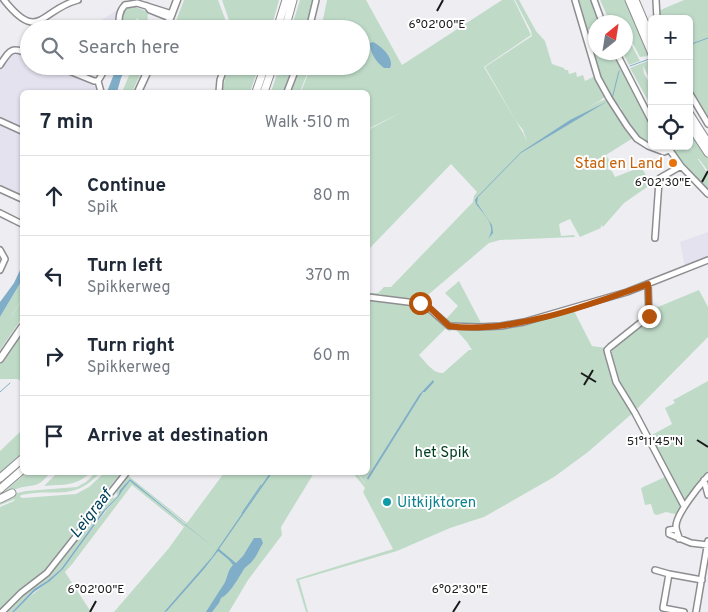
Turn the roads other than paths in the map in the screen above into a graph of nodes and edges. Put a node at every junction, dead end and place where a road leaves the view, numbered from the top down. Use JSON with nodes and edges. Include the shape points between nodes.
{"nodes":[{"id":1,"x":6,"y":0,"type":"edge"},
{"id":2,"x":78,"y":0,"type":"edge"},
{"id":3,"x":120,"y":0,"type":"edge"},
{"id":4,"x":177,"y":0,"type":"edge"},
{"id":5,"x":286,"y":0,"type":"edge"},
{"id":6,"x":293,"y":0,"type":"edge"},
{"id":7,"x":316,"y":0,"type":"edge"},
{"id":8,"x":575,"y":0,"type":"edge"},
{"id":9,"x":594,"y":0,"type":"edge"},
{"id":10,"x":629,"y":0,"type":"edge"},
{"id":11,"x":635,"y":0,"type":"edge"},
{"id":12,"x":656,"y":0,"type":"edge"},
{"id":13,"x":125,"y":5,"type":"junction"},
{"id":14,"x":599,"y":15,"type":"edge"},
{"id":15,"x":657,"y":15,"type":"edge"},
{"id":16,"x":171,"y":16,"type":"junction"},
{"id":17,"x":24,"y":20,"type":"edge"},
{"id":18,"x":40,"y":20,"type":"edge"},
{"id":19,"x":119,"y":20,"type":"edge"},
{"id":20,"x":169,"y":20,"type":"edge"},
{"id":21,"x":280,"y":20,"type":"edge"},
{"id":22,"x":287,"y":20,"type":"edge"},
{"id":23,"x":311,"y":20,"type":"edge"},
{"id":24,"x":648,"y":31,"type":"edge"},
{"id":25,"x":648,"y":46,"type":"edge"},
{"id":26,"x":20,"y":50,"type":"edge"},
{"id":27,"x":619,"y":60,"type":"edge"},
{"id":28,"x":0,"y":65,"type":"edge"},
{"id":29,"x":78,"y":75,"type":"edge"},
{"id":30,"x":102,"y":75,"type":"edge"},
{"id":31,"x":146,"y":75,"type":"edge"},
{"id":32,"x":222,"y":75,"type":"edge"},
{"id":33,"x":262,"y":75,"type":"edge"},
{"id":34,"x":270,"y":75,"type":"edge"},
{"id":35,"x":294,"y":75,"type":"edge"},
{"id":36,"x":98,"y":81,"type":"junction"},
{"id":37,"x":100,"y":90,"type":"edge"},
{"id":38,"x":139,"y":90,"type":"edge"},
{"id":39,"x":219,"y":90,"type":"edge"},
{"id":40,"x":257,"y":90,"type":"edge"},
{"id":41,"x":265,"y":90,"type":"edge"},
{"id":42,"x":288,"y":90,"type":"edge"},
{"id":43,"x":693,"y":99,"type":"edge"},
{"id":44,"x":648,"y":114,"type":"edge"},
{"id":45,"x":693,"y":119,"type":"edge"},
{"id":46,"x":0,"y":122,"type":"edge"},
{"id":47,"x":708,"y":124,"type":"edge"},
{"id":48,"x":20,"y":130,"type":"edge"},
{"id":49,"x":693,"y":130,"type":"edge"},
{"id":50,"x":708,"y":143,"type":"edge"},
{"id":51,"x":648,"y":146,"type":"edge"},
{"id":52,"x":669,"y":150,"type":"edge"},
{"id":53,"x":708,"y":153,"type":"edge"},
{"id":54,"x":681,"y":166,"type":"junction"},
{"id":55,"x":0,"y":189,"type":"edge"},
{"id":56,"x":708,"y":194,"type":"edge"},
{"id":57,"x":20,"y":198,"type":"edge"},
{"id":58,"x":0,"y":213,"type":"edge"},
{"id":59,"x":20,"y":223,"type":"edge"},
{"id":60,"x":655,"y":238,"type":"dead end"},
{"id":61,"x":0,"y":250,"type":"edge"},
{"id":62,"x":708,"y":260,"type":"edge"},
{"id":63,"x":0,"y":270,"type":"edge"},
{"id":64,"x":648,"y":284,"type":"junction"},
{"id":65,"x":370,"y":296,"type":"edge"},
{"id":66,"x":20,"y":331,"type":"edge"},
{"id":67,"x":0,"y":359,"type":"edge"},
{"id":68,"x":20,"y":461,"type":"edge"},
{"id":69,"x":20,"y":472,"type":"edge"},
{"id":70,"x":125,"y":475,"type":"edge"},
{"id":71,"x":0,"y":478,"type":"edge"},
{"id":72,"x":706,"y":478,"type":"edge"},
{"id":73,"x":0,"y":489,"type":"edge"},
{"id":74,"x":12,"y":493,"type":"dead end"},
{"id":75,"x":708,"y":495,"type":"edge"},
{"id":76,"x":0,"y":499,"type":"edge"},
{"id":77,"x":684,"y":506,"type":"junction"},
{"id":78,"x":676,"y":529,"type":"junction"},
{"id":79,"x":679,"y":539,"type":"junction"},
{"id":80,"x":708,"y":541,"type":"edge"},
{"id":81,"x":708,"y":545,"type":"edge"},
{"id":82,"x":655,"y":570,"type":"dead end"},
{"id":83,"x":669,"y":574,"type":"junction"},
{"id":84,"x":702,"y":580,"type":"junction"},
{"id":85,"x":663,"y":610,"type":"edge"},
{"id":86,"x":3,"y":611,"type":"edge"},
{"id":87,"x":684,"y":612,"type":"edge"},
{"id":88,"x":696,"y":612,"type":"edge"}],
"edges":[{"from":1,"to":17,"type":"street"},
{"from":2,"to":18,"type":"street"},
{"from":3,"to":13,"type":"street"},
{"from":4,"to":16,"type":"main road"},
{"from":5,"to":21,"type":"highway"},
{"from":6,"to":22,"type":"highway"},
{"from":7,"to":23,"type":"street"},
{"from":8,"to":51,"type":"street","via":[[598,78],[627,126],[637,139]]},
{"from":9,"to":14,"type":"street"},
{"from":10,"to":25,"type":"highway"},
{"from":11,"to":24,"type":"highway"},
{"from":12,"to":15,"type":"street"},
{"from":13,"to":16,"type":"street","via":[[153,6]]},
{"from":13,"to":19,"type":"street","via":[[120,10]]},
{"from":16,"to":20,"type":"main road"},
{"from":26,"to":28,"type":"street","via":[[8,52]]},
{"from":27,"to":44,"type":"street"},
{"from":29,"to":36,"type":"street"},
{"from":30,"to":36,"type":"street"},
{"from":31,"to":38,"type":"main road"},
{"from":32,"to":39,"type":"street"},
{"from":33,"to":40,"type":"highway"},
{"from":34,"to":41,"type":"highway"},
{"from":35,"to":42,"type":"street"},
{"from":36,"to":37,"type":"street"},
{"from":43,"to":47,"type":"street"},
{"from":45,"to":50,"type":"highway"},
{"from":46,"to":48,"type":"street"},
{"from":49,"to":53,"type":"highway"},
{"from":52,"to":54,"type":"street"},
{"from":54,"to":56,"type":"street"},
{"from":54,"to":60,"type":"street","via":[[660,178]]},
{"from":55,"to":57,"type":"street"},
{"from":58,"to":59,"type":"street"},
{"from":61,"to":63,"type":"street","via":[[5,259]]},
{"from":62,"to":64,"type":"street"},
{"from":64,"to":65,"type":"street","via":[[524,322],[488,327],[453,327],[424,304]]},
{"from":64,"to":77,"type":"street","via":[[649,316],[607,350],[616,382]]},
{"from":66,"to":67,"type":"main road"},
{"from":68,"to":71,"type":"highway"},
{"from":69,"to":73,"type":"highway"},
{"from":70,"to":86,"type":"street","via":[[47,573]]},
{"from":72,"to":75,"type":"street"},
{"from":72,"to":77,"type":"street"},
{"from":74,"to":76,"type":"highway"},
{"from":77,"to":78,"type":"street"},
{"from":78,"to":79,"type":"street"},
{"from":78,"to":79,"type":"street","via":[[668,533]]},
{"from":79,"to":81,"type":"street"},
{"from":80,"to":81,"type":"street"},
{"from":81,"to":84,"type":"street"},
{"from":82,"to":83,"type":"street"},
{"from":83,"to":84,"type":"street"},
{"from":83,"to":85,"type":"street"},
{"from":84,"to":88,"type":"street"},
{"from":85,"to":87,"type":"street"}]}
